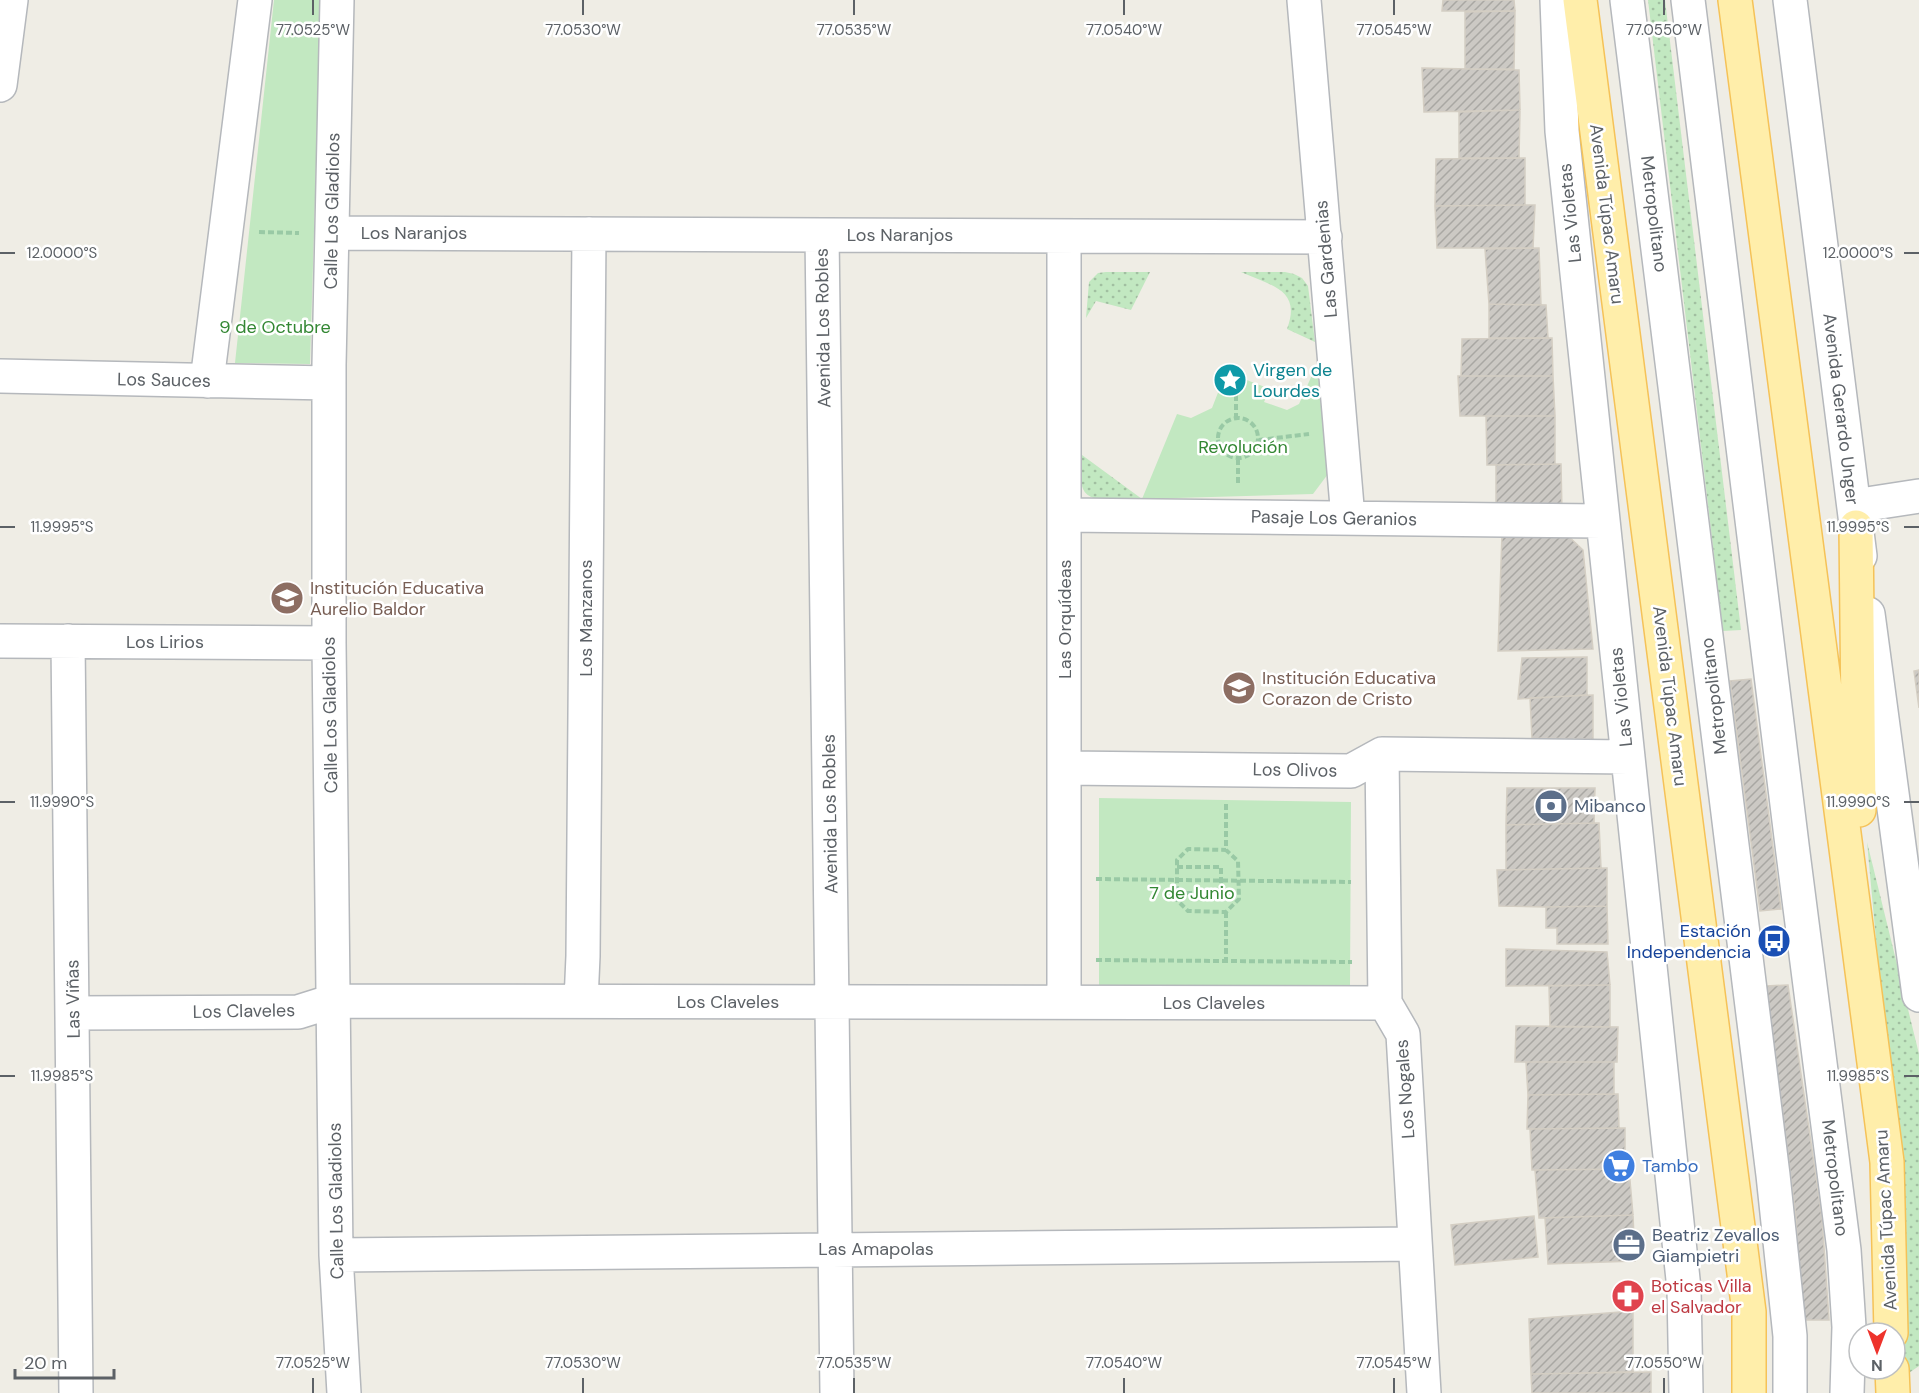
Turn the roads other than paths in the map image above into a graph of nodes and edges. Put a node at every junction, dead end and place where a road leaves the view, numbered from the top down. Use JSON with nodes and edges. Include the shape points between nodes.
{"nodes":[{"id":1,"x":11,"y":0,"type":"edge"},
{"id":2,"x":255,"y":0,"type":"edge"},
{"id":3,"x":337,"y":0,"type":"edge"},
{"id":4,"x":1304,"y":0,"type":"edge"},
{"id":5,"x":1557,"y":0,"type":"edge"},
{"id":6,"x":1580,"y":0,"type":"edge"},
{"id":7,"x":1627,"y":0,"type":"edge"},
{"id":8,"x":1688,"y":0,"type":"edge"},
{"id":9,"x":1735,"y":0,"type":"edge"},
{"id":10,"x":1792,"y":0,"type":"edge"},
{"id":11,"x":0,"y":85,"type":"edge"},
{"id":12,"x":332,"y":233,"type":"junction"},
{"id":13,"x":589,"y":234,"type":"junction"},
{"id":14,"x":822,"y":235,"type":"junction"},
{"id":15,"x":1064,"y":236,"type":"junction"},
{"id":16,"x":1325,"y":237,"type":"junction"},
{"id":17,"x":0,"y":376,"type":"edge"},
{"id":18,"x":207,"y":381,"type":"junction"},
{"id":19,"x":329,"y":383,"type":"junction"},
{"id":20,"x":1919,"y":496,"type":"edge"},
{"id":21,"x":1065,"y":515,"type":"junction"},
{"id":22,"x":1855,"y":516,"type":"junction"},
{"id":23,"x":1348,"y":518,"type":"junction"},
{"id":24,"x":1602,"y":520,"type":"junction"},
{"id":25,"x":0,"y":641,"type":"edge"},
{"id":26,"x":68,"y":641,"type":"junction"},
{"id":27,"x":329,"y":644,"type":"junction"},
{"id":28,"x":1382,"y":754,"type":"junction"},
{"id":29,"x":1628,"y":757,"type":"junction"},
{"id":30,"x":1065,"y":768,"type":"junction"},
{"id":31,"x":1861,"y":959,"type":"junction"},
{"id":32,"x":1919,"y":995,"type":"edge"},
{"id":33,"x":333,"y":1001,"type":"junction"},
{"id":34,"x":581,"y":1001,"type":"junction"},
{"id":35,"x":832,"y":1002,"type":"junction"},
{"id":36,"x":1064,"y":1002,"type":"junction"},
{"id":37,"x":1385,"y":1004,"type":"junction"},
{"id":38,"x":73,"y":1013,"type":"junction"},
{"id":39,"x":1415,"y":1244,"type":"junction"},
{"id":40,"x":835,"y":1250,"type":"junction"},
{"id":41,"x":336,"y":1255,"type":"junction"},
{"id":42,"x":1892,"y":1321,"type":"edge"},
{"id":43,"x":76,"y":1393,"type":"edge"},
{"id":44,"x":344,"y":1393,"type":"edge"},
{"id":45,"x":837,"y":1393,"type":"edge"},
{"id":46,"x":1424,"y":1393,"type":"edge"},
{"id":47,"x":1686,"y":1393,"type":"edge"},
{"id":48,"x":1749,"y":1393,"type":"edge"},
{"id":49,"x":1790,"y":1393,"type":"edge"},
{"id":50,"x":1847,"y":1393,"type":"edge"}],
"edges":[{"from":1,"to":11,"type":"street"},
{"from":2,"to":18,"type":"street"},
{"from":3,"to":12,"type":"street","name":"Calle Los Gladiolos"},
{"from":4,"to":16,"type":"street","name":"Las Gardenias"},
{"from":5,"to":24,"type":"street","name":"Las Violetas","via":[[1562,131]]},
{"from":6,"to":48,"type":"main road","name":"Avenida Túpac Amaru","via":[[1749,1312]]},
{"from":7,"to":49,"type":"street","name":"Metropolitano","via":[[1773,1175],[1790,1336]]},
{"from":8,"to":50,"type":"street","name":"Metropolitano","via":[[1844,1250],[1849,1327]]},
{"from":9,"to":31,"type":"main road","name":"Avenida Túpac Amaru"},
{"from":10,"to":22,"type":"street","name":"Avenida Gerardo Unger"},
{"from":12,"to":13,"type":"street","name":"Los Naranjos"},
{"from":12,"to":19,"type":"street","name":"Calle Los Gladiolos"},
{"from":13,"to":14,"type":"street","name":"Los Naranjos"},
{"from":13,"to":34,"type":"street","name":"Los Manzanos"},
{"from":14,"to":15,"type":"street","name":"Los Naranjos"},
{"from":14,"to":35,"type":"street","name":"Avenida Los Robles"},
{"from":15,"to":16,"type":"street","name":"Los Naranjos"},
{"from":15,"to":21,"type":"street","name":"Las Orquídeas"},
{"from":16,"to":23,"type":"street","name":"Las Gardenias"},
{"from":17,"to":18,"type":"street","name":"Los Sauces"},
{"from":18,"to":19,"type":"street","name":"Los Sauces"},
{"from":19,"to":27,"type":"street","name":"Calle Los Gladiolos"},
{"from":20,"to":22,"type":"street"},
{"from":21,"to":23,"type":"street","name":"Pasaje Los Geranios"},
{"from":21,"to":30,"type":"street","name":"Las Orquídeas"},
{"from":22,"to":31,"type":"main road"},
{"from":22,"to":32,"type":"street","name":"Avenida Gerardo Unger"},
{"from":23,"to":24,"type":"street","name":"Pasaje Los Geranios"},
{"from":24,"to":29,"type":"street","name":"Las Violetas"},
{"from":25,"to":26,"type":"street","name":"Los Lirios"},
{"from":26,"to":27,"type":"street","name":"Los Lirios"},
{"from":26,"to":38,"type":"street","name":"Las Viñas"},
{"from":27,"to":33,"type":"street","name":"Calle Los Gladiolos"},
{"from":28,"to":29,"type":"street","name":"Los Olivos"},
{"from":28,"to":30,"type":"street","name":"Los Olivos","via":[[1351,771]]},
{"from":28,"to":37,"type":"street"},
{"from":29,"to":47,"type":"street","name":"Las Violetas","via":[[1684,1289]]},
{"from":30,"to":36,"type":"street","name":"Las Orquídeas"},
{"from":31,"to":42,"type":"main road","name":"Avenida Túpac Amaru","via":[[1887,1162]]},
{"from":33,"to":34,"type":"street","name":"Los Claveles"},
{"from":33,"to":38,"type":"street","name":"Los Claveles","via":[[298,1012]]},
{"from":33,"to":41,"type":"street","name":"Calle Los Gladiolos"},
{"from":34,"to":35,"type":"street","name":"Los Claveles"},
{"from":35,"to":36,"type":"street","name":"Los Claveles"},
{"from":35,"to":40,"type":"street","name":"Avenida Los Robles"},
{"from":36,"to":37,"type":"street","name":"Los Claveles"},
{"from":37,"to":39,"type":"street","name":"Los Nogales","via":[[1403,1034]]},
{"from":38,"to":43,"type":"street","name":"Las Viñas"},
{"from":39,"to":40,"type":"street","name":"Las Amapolas"},
{"from":39,"to":46,"type":"street","name":"Los Nogales"},
{"from":40,"to":41,"type":"street","name":"Las Amapolas"},
{"from":40,"to":45,"type":"street","name":"Avenida Los Robles"},
{"from":41,"to":44,"type":"street","name":"Calle Los Gladiolos"}]}
